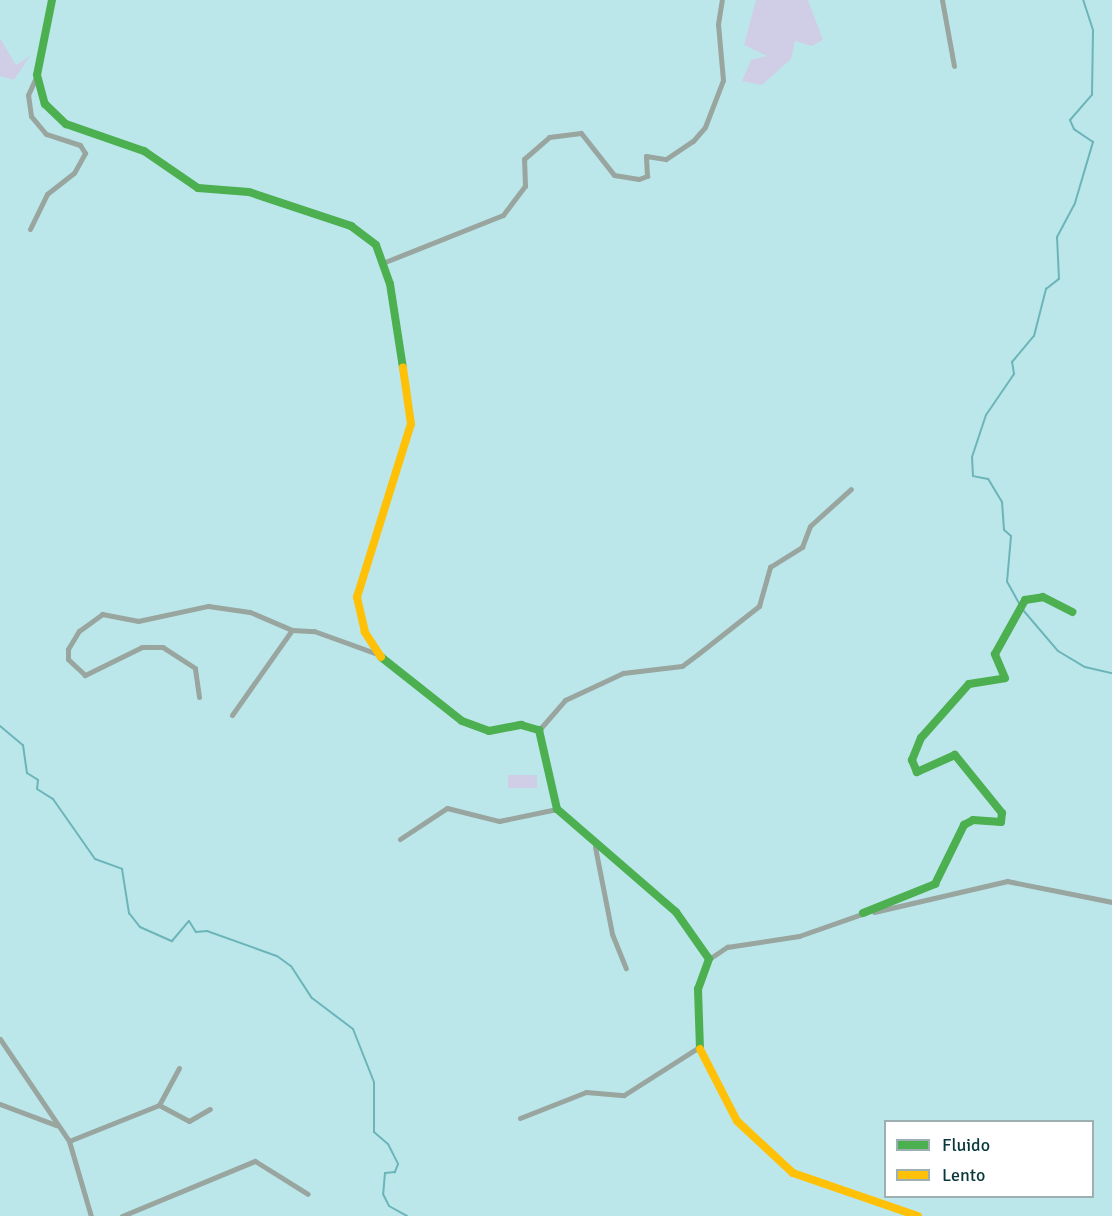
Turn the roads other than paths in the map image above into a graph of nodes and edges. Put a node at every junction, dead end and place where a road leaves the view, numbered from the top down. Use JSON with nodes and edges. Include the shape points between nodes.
{"nodes":[{"id":1,"x":52,"y":0,"type":"edge"},
{"id":2,"x":722,"y":0,"type":"edge"},
{"id":3,"x":942,"y":0,"type":"edge"},
{"id":4,"x":954,"y":66,"type":"dead end"},
{"id":5,"x":37,"y":75,"type":"junction"},
{"id":6,"x":30,"y":229,"type":"dead end"},
{"id":7,"x":385,"y":262,"type":"junction"},
{"id":8,"x":851,"y":489,"type":"dead end"},
{"id":9,"x":1072,"y":612,"type":"dead end"},
{"id":10,"x":292,"y":630,"type":"junction"},
{"id":11,"x":378,"y":654,"type":"junction"},
{"id":12,"x":199,"y":697,"type":"dead end"},
{"id":13,"x":232,"y":715,"type":"dead end"},
{"id":14,"x":539,"y":730,"type":"junction"},
{"id":15,"x":557,"y":809,"type":"junction"},
{"id":16,"x":400,"y":839,"type":"dead end"},
{"id":17,"x":595,"y":847,"type":"junction"},
{"id":18,"x":1112,"y":902,"type":"edge"},
{"id":19,"x":863,"y":913,"type":"junction"},
{"id":20,"x":709,"y":959,"type":"junction"},
{"id":21,"x":626,"y":969,"type":"dead end"},
{"id":22,"x":0,"y":1040,"type":"edge"},
{"id":23,"x":699,"y":1047,"type":"junction"},
{"id":24,"x":178,"y":1068,"type":"dead end"},
{"id":25,"x":0,"y":1104,"type":"edge"},
{"id":26,"x":159,"y":1105,"type":"junction"},
{"id":27,"x":210,"y":1109,"type":"dead end"},
{"id":28,"x":520,"y":1118,"type":"dead end"},
{"id":29,"x":56,"y":1125,"type":"junction"},
{"id":30,"x":69,"y":1141,"type":"junction"},
{"id":31,"x":308,"y":1194,"type":"dead end"},
{"id":32,"x":92,"y":1216,"type":"edge"},
{"id":33,"x":122,"y":1216,"type":"edge"},
{"id":34,"x":918,"y":1216,"type":"edge"}],
"edges":[{"from":1,"to":5,"type":"street"},
{"from":2,"to":7,"type":"street","via":[[718,24],[723,80],[705,127],[693,141],[666,159],[646,156],[647,176],[639,179],[614,175],[581,133],[549,137],[524,159],[525,186],[503,215]]},
{"from":3,"to":4,"type":"street"},
{"from":5,"to":6,"type":"street","via":[[28,95],[31,116],[46,134],[80,145],[85,153],[74,173],[47,194]]},
{"from":5,"to":7,"type":"street","via":[[45,104],[73,128],[144,152],[198,188],[249,192],[351,226],[376,245]]},
{"from":7,"to":11,"type":"street","via":[[411,424],[357,597],[364,632]]},
{"from":8,"to":14,"type":"street","via":[[810,526],[802,547],[770,567],[759,606],[698,654],[682,666],[623,673],[565,700]]},
{"from":9,"to":19,"type":"street","via":[[1043,597],[1025,600],[996,654],[1007,672],[1005,678],[969,684],[921,738],[912,760],[916,772],[955,755],[1003,819],[964,825],[935,884],[923,893],[881,901]]},
{"from":10,"to":11,"type":"street","via":[[314,631]]},
{"from":10,"to":12,"type":"street","via":[[250,612],[208,606],[138,621],[102,614],[79,631],[68,649],[68,659],[85,675],[142,647],[163,647],[195,668]]},
{"from":10,"to":13,"type":"street"},
{"from":11,"to":14,"type":"street","via":[[462,721],[489,731],[521,725]]},
{"from":14,"to":15,"type":"street"},
{"from":15,"to":16,"type":"street","via":[[499,821],[447,808]]},
{"from":15,"to":17,"type":"street"},
{"from":17,"to":20,"type":"street","via":[[676,912]]},
{"from":17,"to":21,"type":"street","via":[[612,934]]},
{"from":18,"to":19,"type":"street","via":[[1007,881],[926,904]]},
{"from":19,"to":20,"type":"street","via":[[800,936],[728,947]]},
{"from":20,"to":23,"type":"street","via":[[698,989]]},
{"from":22,"to":29,"type":"street","via":[[17,1058]]},
{"from":23,"to":28,"type":"street","via":[[624,1095],[586,1092]]},
{"from":23,"to":34,"type":"street","via":[[737,1121],[794,1173]]},
{"from":24,"to":26,"type":"street"},
{"from":25,"to":29,"type":"street"},
{"from":26,"to":27,"type":"street","via":[[189,1121]]},
{"from":26,"to":30,"type":"street"},
{"from":29,"to":30,"type":"street"},
{"from":30,"to":32,"type":"street"},
{"from":31,"to":33,"type":"street","via":[[255,1161]]}]}
